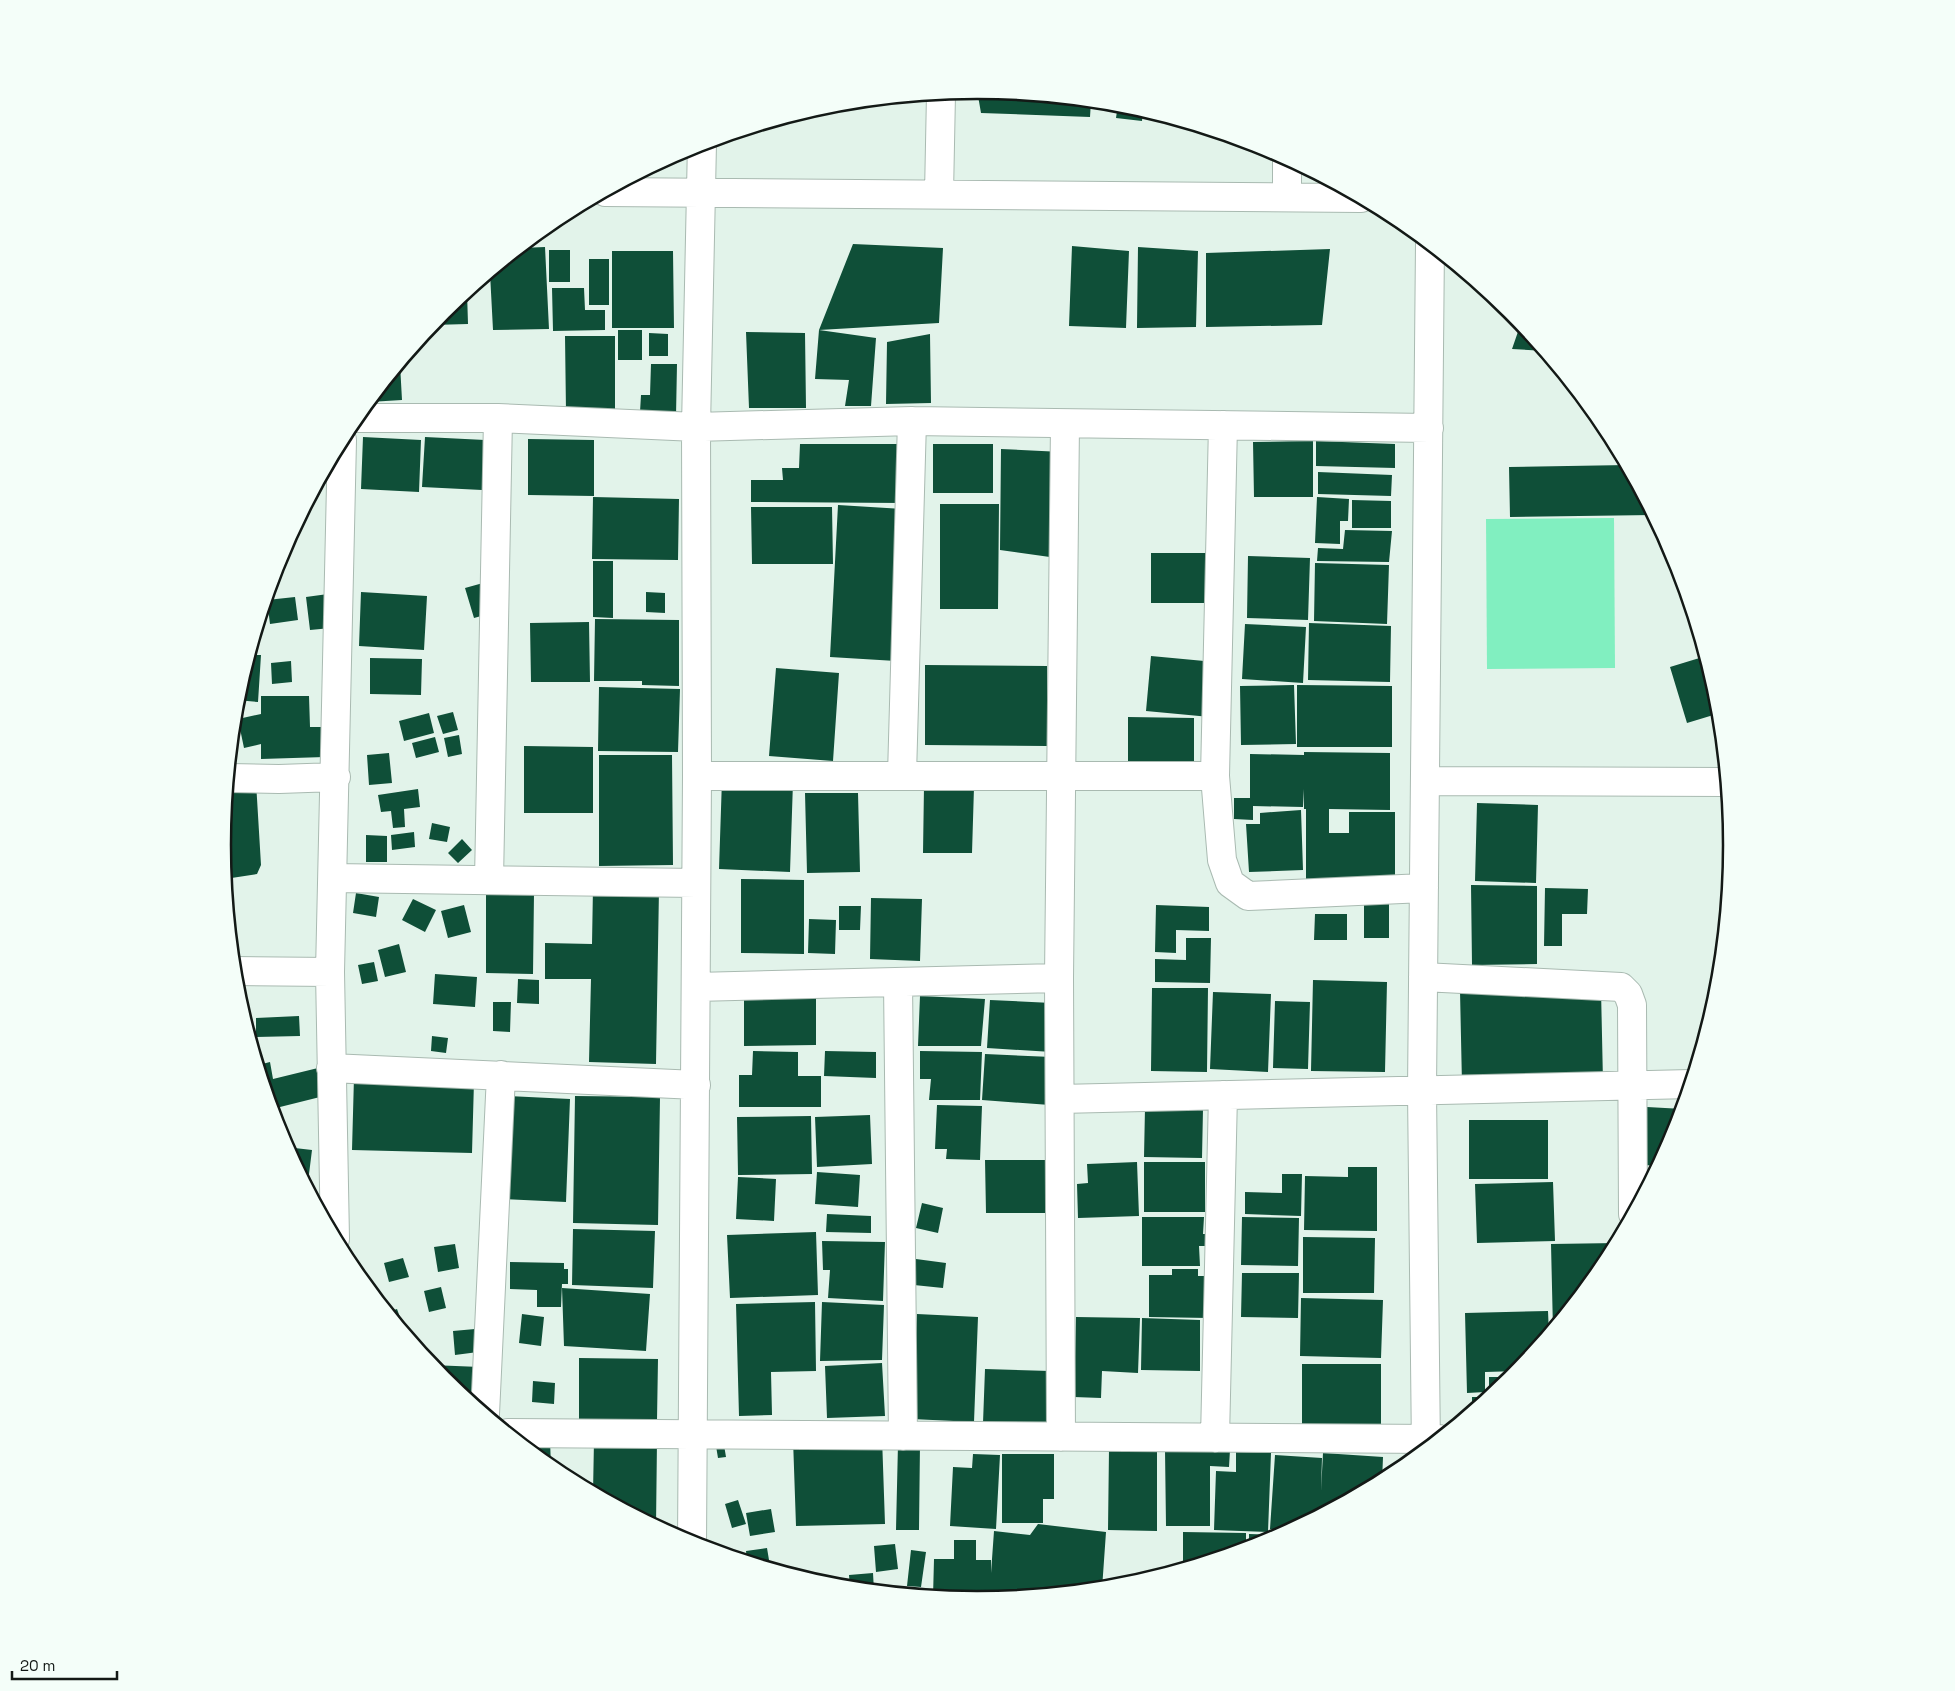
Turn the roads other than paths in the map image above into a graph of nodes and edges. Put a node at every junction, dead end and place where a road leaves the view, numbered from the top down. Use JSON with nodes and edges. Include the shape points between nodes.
{"nodes":[{"id":1,"x":941,"y":100,"type":"edge"},
{"id":2,"x":702,"y":152,"type":"edge"},
{"id":3,"x":1287,"y":167,"type":"edge"},
{"id":4,"x":617,"y":192,"type":"edge"},
{"id":5,"x":701,"y":193,"type":"junction"},
{"id":6,"x":939,"y":194,"type":"junction"},
{"id":7,"x":1287,"y":197,"type":"junction"},
{"id":8,"x":1349,"y":198,"type":"edge"},
{"id":9,"x":1430,"y":252,"type":"edge"},
{"id":10,"x":366,"y":418,"type":"edge"},
{"id":11,"x":498,"y":418,"type":"junction"},
{"id":12,"x":912,"y":421,"type":"junction"},
{"id":13,"x":1066,"y":424,"type":"junction"},
{"id":14,"x":1223,"y":425,"type":"junction"},
{"id":15,"x":696,"y":427,"type":"junction"},
{"id":16,"x":1429,"y":428,"type":"junction"},
{"id":17,"x":342,"y":455,"type":"edge"},
{"id":18,"x":902,"y":775,"type":"junction"},
{"id":19,"x":697,"y":776,"type":"junction"},
{"id":20,"x":1061,"y":776,"type":"junction"},
{"id":21,"x":1216,"y":776,"type":"junction"},
{"id":22,"x":336,"y":777,"type":"junction"},
{"id":23,"x":234,"y":778,"type":"edge"},
{"id":24,"x":1425,"y":781,"type":"junction"},
{"id":25,"x":1721,"y":782,"type":"edge"},
{"id":26,"x":333,"y":878,"type":"junction"},
{"id":27,"x":489,"y":880,"type":"junction"},
{"id":28,"x":696,"y":883,"type":"junction"},
{"id":29,"x":1424,"y":888,"type":"junction"},
{"id":30,"x":242,"y":972,"type":"edge"},
{"id":31,"x":330,"y":972,"type":"junction"},
{"id":32,"x":1423,"y":977,"type":"junction"},
{"id":33,"x":1059,"y":978,"type":"junction"},
{"id":34,"x":898,"y":982,"type":"junction"},
{"id":35,"x":696,"y":988,"type":"junction"},
{"id":36,"x":331,"y":1068,"type":"junction"},
{"id":37,"x":502,"y":1076,"type":"junction"},
{"id":38,"x":1686,"y":1084,"type":"edge"},
{"id":39,"x":696,"y":1085,"type":"junction"},
{"id":40,"x":1633,"y":1086,"type":"junction"},
{"id":41,"x":1422,"y":1091,"type":"junction"},
{"id":42,"x":1223,"y":1095,"type":"junction"},
{"id":43,"x":1060,"y":1099,"type":"junction"},
{"id":44,"x":1633,"y":1202,"type":"edge"},
{"id":45,"x":335,"y":1225,"type":"edge"},
{"id":46,"x":485,"y":1407,"type":"edge"},
{"id":47,"x":517,"y":1433,"type":"edge"},
{"id":48,"x":693,"y":1435,"type":"junction"},
{"id":49,"x":903,"y":1436,"type":"junction"},
{"id":50,"x":1061,"y":1437,"type":"junction"},
{"id":51,"x":1215,"y":1438,"type":"junction"},
{"id":52,"x":1430,"y":1439,"type":"edge"},
{"id":53,"x":1425,"y":1443,"type":"edge"},
{"id":54,"x":692,"y":1535,"type":"edge"}],
"edges":[{"from":1,"to":6,"type":"street"},
{"from":2,"to":5,"type":"street"},
{"from":3,"to":7,"type":"street"},
{"from":4,"to":5,"type":"street"},
{"from":5,"to":6,"type":"street"},
{"from":5,"to":15,"type":"street"},
{"from":6,"to":7,"type":"street"},
{"from":7,"to":8,"type":"street"},
{"from":9,"to":16,"type":"street"},
{"from":10,"to":11,"type":"street"},
{"from":11,"to":15,"type":"street"},
{"from":11,"to":27,"type":"street"},
{"from":12,"to":13,"type":"street"},
{"from":12,"to":15,"type":"street"},
{"from":12,"to":18,"type":"street"},
{"from":13,"to":14,"type":"street"},
{"from":13,"to":20,"type":"street"},
{"from":14,"to":16,"type":"street"},
{"from":14,"to":21,"type":"street"},
{"from":15,"to":19,"type":"street"},
{"from":16,"to":24,"type":"street"},
{"from":17,"to":22,"type":"street"},
{"from":18,"to":19,"type":"street"},
{"from":18,"to":20,"type":"street"},
{"from":19,"to":28,"type":"street"},
{"from":20,"to":21,"type":"street"},
{"from":20,"to":33,"type":"street"},
{"from":21,"to":29,"type":"street","via":[[1222,860],[1230,883],[1248,896]]},
{"from":22,"to":23,"type":"street"},
{"from":22,"to":26,"type":"street"},
{"from":24,"to":25,"type":"street"},
{"from":24,"to":29,"type":"street"},
{"from":26,"to":27,"type":"street"},
{"from":26,"to":31,"type":"street"},
{"from":27,"to":28,"type":"street"},
{"from":28,"to":35,"type":"street"},
{"from":29,"to":32,"type":"street"},
{"from":30,"to":31,"type":"street"},
{"from":31,"to":36,"type":"street"},
{"from":32,"to":40,"type":"street","via":[[1621,987],[1632,1005]]},
{"from":32,"to":41,"type":"street"},
{"from":33,"to":34,"type":"street"},
{"from":33,"to":43,"type":"street"},
{"from":34,"to":35,"type":"street"},
{"from":34,"to":49,"type":"street"},
{"from":35,"to":39,"type":"street"},
{"from":36,"to":37,"type":"street"},
{"from":36,"to":45,"type":"street"},
{"from":37,"to":39,"type":"street"},
{"from":37,"to":46,"type":"street"},
{"from":38,"to":40,"type":"street"},
{"from":39,"to":48,"type":"street"},
{"from":40,"to":41,"type":"street"},
{"from":40,"to":44,"type":"street"},
{"from":41,"to":42,"type":"street"},
{"from":41,"to":52,"type":"street"},
{"from":42,"to":43,"type":"street"},
{"from":42,"to":51,"type":"street"},
{"from":43,"to":50,"type":"street"},
{"from":47,"to":48,"type":"street"},
{"from":48,"to":49,"type":"street"},
{"from":48,"to":54,"type":"street"},
{"from":49,"to":50,"type":"street"},
{"from":50,"to":51,"type":"street"},
{"from":51,"to":53,"type":"street"}]}
